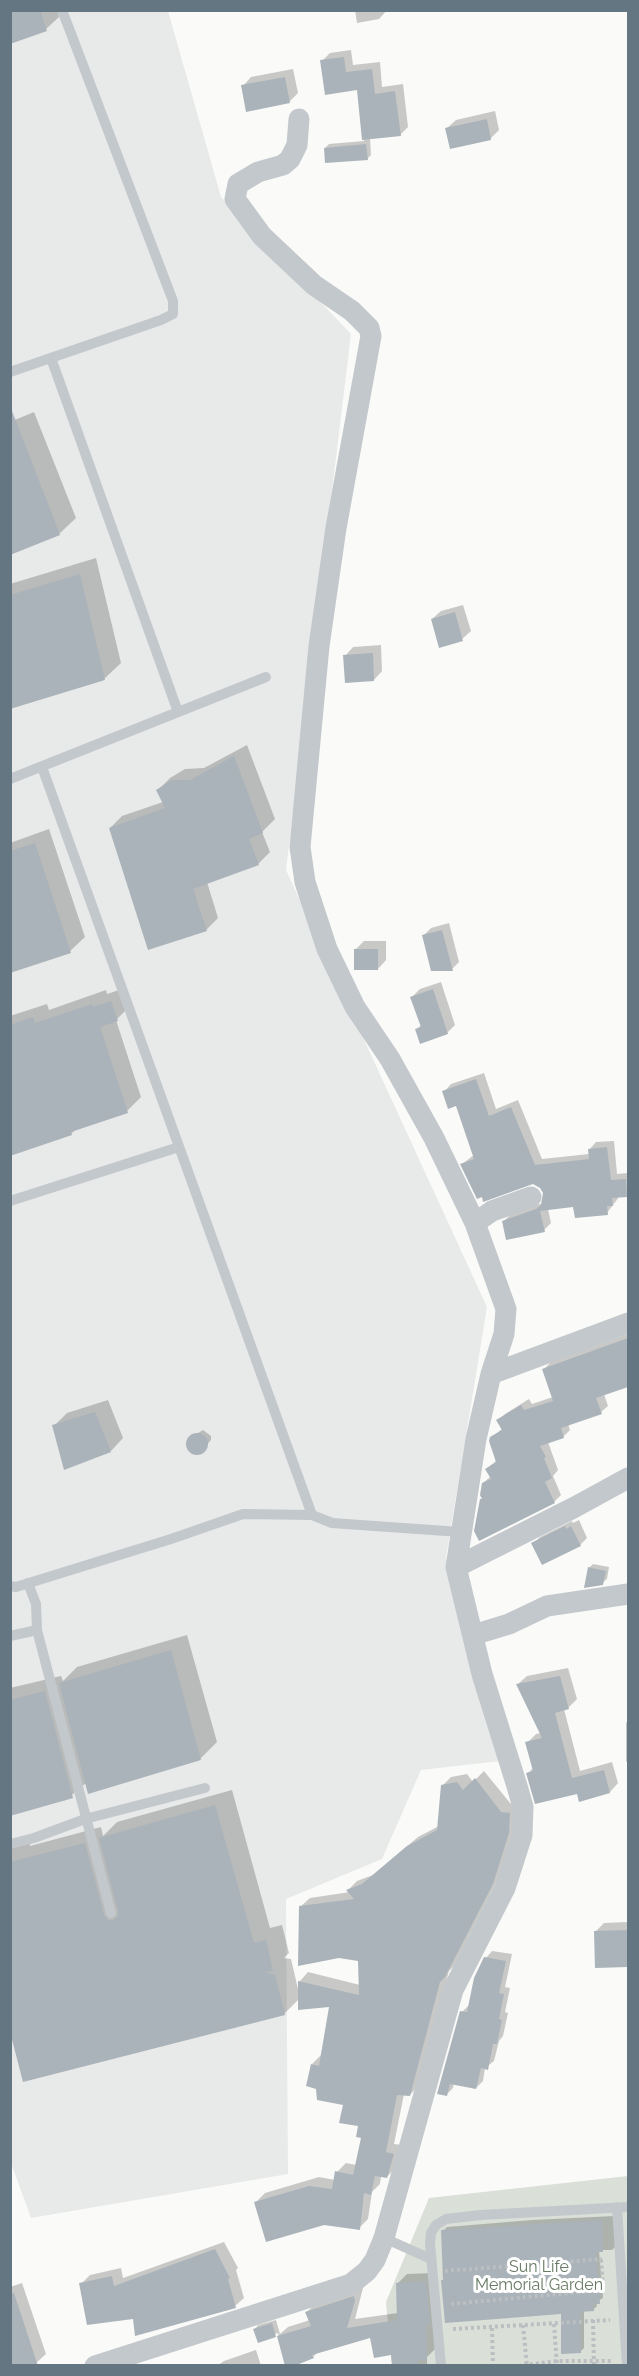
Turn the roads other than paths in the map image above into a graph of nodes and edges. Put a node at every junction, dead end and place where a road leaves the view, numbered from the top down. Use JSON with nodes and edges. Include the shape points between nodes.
{"nodes":[{"id":1,"x":62,"y":10,"type":"edge"},
{"id":2,"x":299,"y":119,"type":"dead end"},
{"id":3,"x":51,"y":358,"type":"junction"},
{"id":4,"x":10,"y":372,"type":"edge"},
{"id":5,"x":266,"y":677,"type":"dead end"},
{"id":6,"x":178,"y":712,"type":"junction"},
{"id":7,"x":42,"y":767,"type":"junction"},
{"id":8,"x":10,"y":779,"type":"edge"},
{"id":9,"x":179,"y":1147,"type":"junction"},
{"id":10,"x":531,"y":1197,"type":"dead end"},
{"id":11,"x":10,"y":1201,"type":"edge"},
{"id":12,"x":475,"y":1223,"type":"junction"},
{"id":13,"x":628,"y":1323,"type":"edge"},
{"id":14,"x":491,"y":1374,"type":"junction"},
{"id":15,"x":628,"y":1478,"type":"edge"},
{"id":16,"x":312,"y":1515,"type":"junction"},
{"id":17,"x":460,"y":1532,"type":"junction"},
{"id":18,"x":456,"y":1567,"type":"junction"},
{"id":19,"x":28,"y":1583,"type":"junction"},
{"id":20,"x":10,"y":1586,"type":"edge"},
{"id":21,"x":628,"y":1594,"type":"edge"},
{"id":22,"x":37,"y":1630,"type":"junction"},
{"id":23,"x":472,"y":1635,"type":"junction"},
{"id":24,"x":10,"y":1636,"type":"edge"},
{"id":25,"x":205,"y":1788,"type":"dead end"},
{"id":26,"x":85,"y":1819,"type":"junction"},
{"id":27,"x":10,"y":1844,"type":"edge"},
{"id":28,"x":111,"y":1913,"type":"dead end"},
{"id":29,"x":623,"y":2207,"type":"edge"},
{"id":30,"x":384,"y":2238,"type":"junction"},
{"id":31,"x":431,"y":2259,"type":"junction"},
{"id":32,"x":131,"y":2360,"type":"edge"},
{"id":33,"x":627,"y":2363,"type":"edge"},
{"id":34,"x":95,"y":2366,"type":"edge"},
{"id":35,"x":441,"y":2366,"type":"edge"}],
"edges":[{"from":1,"to":3,"type":"lane","via":[[173,301],[173,314]]},
{"from":2,"to":12,"type":"street","via":[[297,145],[290,159],[238,184],[235,199],[262,236],[314,285],[352,311],[369,328],[370,336],[319,646],[300,847],[305,882],[327,949],[355,1007],[390,1059],[434,1138]]},
{"from":3,"to":4,"type":"lane"},
{"from":3,"to":6,"type":"lane"},
{"from":5,"to":6,"type":"lane"},
{"from":6,"to":7,"type":"lane"},
{"from":7,"to":8,"type":"lane"},
{"from":7,"to":9,"type":"lane"},
{"from":9,"to":11,"type":"lane"},
{"from":9,"to":16,"type":"lane"},
{"from":10,"to":12,"type":"street","via":[[492,1211]]},
{"from":12,"to":14,"type":"street","via":[[506,1309],[504,1334]]},
{"from":13,"to":14,"type":"street"},
{"from":14,"to":17,"type":"street"},
{"from":15,"to":18,"type":"street"},
{"from":16,"to":17,"type":"lane","via":[[332,1523]]},
{"from":16,"to":19,"type":"lane","via":[[243,1514]]},
{"from":17,"to":18,"type":"street"},
{"from":18,"to":23,"type":"street"},
{"from":19,"to":20,"type":"lane"},
{"from":19,"to":22,"type":"lane","via":[[36,1604]]},
{"from":21,"to":23,"type":"street","via":[[548,1606],[510,1624]]},
{"from":22,"to":24,"type":"lane"},
{"from":22,"to":26,"type":"lane"},
{"from":23,"to":30,"type":"street","via":[[523,1807],[522,1834],[505,1888],[450,2000]]},
{"from":25,"to":26,"type":"lane"},
{"from":26,"to":27,"type":"lane"},
{"from":26,"to":28,"type":"lane"},
{"from":29,"to":31,"type":"lane","via":[[446,2219],[432,2232]]},
{"from":29,"to":33,"type":"lane","via":[[620,2259]]},
{"from":30,"to":31,"type":"lane"},
{"from":30,"to":32,"type":"street","via":[[375,2260],[351,2284]]},
{"from":31,"to":35,"type":"lane"},
{"from":32,"to":34,"type":"street"}]}
